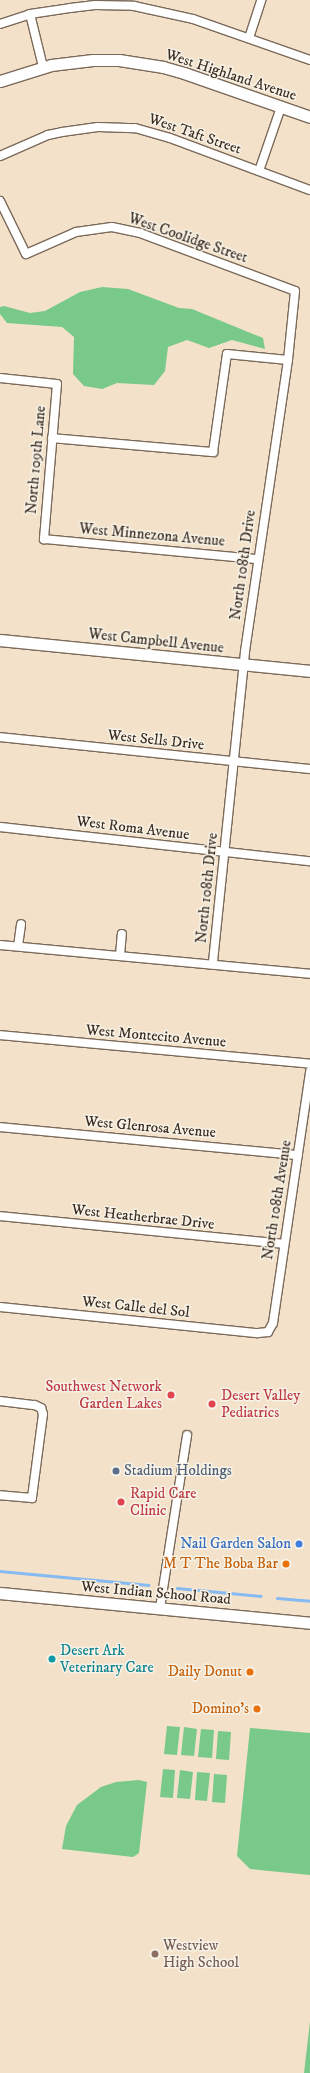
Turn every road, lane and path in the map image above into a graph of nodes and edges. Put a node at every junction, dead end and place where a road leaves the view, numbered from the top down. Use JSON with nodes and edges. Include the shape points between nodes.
{"nodes":[{"id":1,"x":261,"y":0,"type":"edge"},
{"id":2,"x":30,"y":14,"type":"junction"},
{"id":3,"x":0,"y":24,"type":"edge"},
{"id":4,"x":249,"y":38,"type":"junction"},
{"id":5,"x":310,"y":60,"type":"edge"},
{"id":6,"x":43,"y":67,"type":"junction"},
{"id":7,"x":0,"y":81,"type":"edge"},
{"id":8,"x":281,"y":107,"type":"junction"},
{"id":9,"x":310,"y":118,"type":"edge"},
{"id":10,"x":0,"y":156,"type":"edge"},
{"id":11,"x":259,"y":171,"type":"junction"},
{"id":12,"x":310,"y":190,"type":"edge"},
{"id":13,"x":0,"y":201,"type":"edge"},
{"id":14,"x":296,"y":291,"type":"joint"},
{"id":15,"x":288,"y":360,"type":"junction"},
{"id":16,"x":0,"y":378,"type":"edge"},
{"id":17,"x":52,"y":438,"type":"junction"},
{"id":18,"x":44,"y":539,"type":"joint"},
{"id":19,"x":257,"y":559,"type":"junction"},
{"id":20,"x":0,"y":640,"type":"edge"},
{"id":21,"x":243,"y":665,"type":"junction"},
{"id":22,"x":310,"y":671,"type":"edge"},
{"id":23,"x":0,"y":737,"type":"edge"},
{"id":24,"x":234,"y":762,"type":"junction"},
{"id":25,"x":310,"y":769,"type":"edge"},
{"id":26,"x":0,"y":827,"type":"edge"},
{"id":27,"x":224,"y":853,"type":"junction"},
{"id":28,"x":310,"y":861,"type":"edge"},
{"id":29,"x":21,"y":924,"type":"dead end"},
{"id":30,"x":122,"y":934,"type":"dead end"},
{"id":31,"x":0,"y":945,"type":"edge"},
{"id":32,"x":18,"y":946,"type":"junction"},
{"id":33,"x":120,"y":955,"type":"junction"},
{"id":34,"x":213,"y":964,"type":"junction"},
{"id":35,"x":310,"y":974,"type":"edge"},
{"id":36,"x":0,"y":1035,"type":"edge"},
{"id":37,"x":310,"y":1064,"type":"edge"},
{"id":38,"x":310,"y":1071,"type":"edge"},
{"id":39,"x":0,"y":1127,"type":"edge"},
{"id":40,"x":298,"y":1155,"type":"junction"},
{"id":41,"x":0,"y":1216,"type":"edge"},
{"id":42,"x":284,"y":1244,"type":"junction"},
{"id":43,"x":0,"y":1307,"type":"edge"},
{"id":44,"x":268,"y":1332,"type":"joint"},
{"id":45,"x":0,"y":1401,"type":"edge"},
{"id":46,"x":187,"y":1435,"type":"dead end"},
{"id":47,"x":0,"y":1495,"type":"edge"},
{"id":48,"x":0,"y":1593,"type":"edge"},
{"id":49,"x":160,"y":1608,"type":"junction"},
{"id":50,"x":310,"y":1622,"type":"edge"}],
"edges":[{"from":1,"to":4,"type":"street"},
{"from":2,"to":3,"type":"street"},
{"from":2,"to":4,"type":"street","via":[[95,5],[134,6],[175,13]]},
{"from":2,"to":6,"type":"street"},
{"from":4,"to":5,"type":"street"},
{"from":6,"to":7,"type":"street","name":"West Highland Avenue"},
{"from":6,"to":8,"type":"street","name":"West Highland Avenue","via":[[93,60],[119,60],[152,65],[184,73]]},
{"from":8,"to":9,"type":"street","name":"West Highland Avenue"},
{"from":8,"to":11,"type":"street"},
{"from":10,"to":11,"type":"street","name":"West Taft Street","via":[[48,135],[80,128],[118,126],[156,133]]},
{"from":11,"to":12,"type":"street","name":"West Taft Street"},
{"from":13,"to":14,"type":"street","name":"West Coolidge Street","via":[[26,254],[76,232],[112,227],[140,233]]},
{"from":14,"to":15,"type":"street","name":"North 108th Drive"},
{"from":15,"to":17,"type":"street","via":[[227,354],[213,452]]},
{"from":15,"to":19,"type":"street","name":"North 108th Drive"},
{"from":16,"to":17,"type":"street","name":"North 109th Lane","via":[[57,384]]},
{"from":17,"to":18,"type":"street","name":"North 109th Lane"},
{"from":18,"to":19,"type":"street","name":"West Minnezona Avenue"},
{"from":19,"to":21,"type":"street","name":"North 108th Drive"},
{"from":20,"to":21,"type":"street","name":"West Campbell Avenue"},
{"from":21,"to":22,"type":"street","name":"West Campbell Avenue"},
{"from":21,"to":24,"type":"street","name":"North 108th Drive"},
{"from":23,"to":24,"type":"street","name":"West Sells Drive"},
{"from":24,"to":25,"type":"street","name":"West Sells Drive"},
{"from":24,"to":27,"type":"street","name":"North 108th Drive"},
{"from":26,"to":27,"type":"street","name":"West Roma Avenue"},
{"from":27,"to":28,"type":"street","name":"West Roma Avenue"},
{"from":27,"to":34,"type":"street","name":"North 108th Drive"},
{"from":29,"to":32,"type":"street"},
{"from":30,"to":33,"type":"street"},
{"from":31,"to":32,"type":"street"},
{"from":32,"to":33,"type":"street"},
{"from":33,"to":34,"type":"street"},
{"from":34,"to":35,"type":"street"},
{"from":36,"to":37,"type":"street","name":"West Montecito Avenue"},
{"from":38,"to":40,"type":"street","name":"North 108th Avenue"},
{"from":39,"to":40,"type":"street","name":"West Glenrosa Avenue"},
{"from":40,"to":42,"type":"street","name":"North 108th Avenue"},
{"from":41,"to":42,"type":"street","name":"West Heatherbrae Drive"},
{"from":42,"to":44,"type":"street","name":"North 108th Avenue","via":[[273,1323]]},
{"from":43,"to":44,"type":"street","name":"West Calle del Sol"},
{"from":45,"to":47,"type":"street","via":[[35,1405],[41,1408],[43,1414],[32,1498]]},
{"from":46,"to":49,"type":"street"},
{"from":48,"to":49,"type":"street","name":"West Indian School Road"},
{"from":49,"to":50,"type":"street","name":"West Indian School Road"}]}
